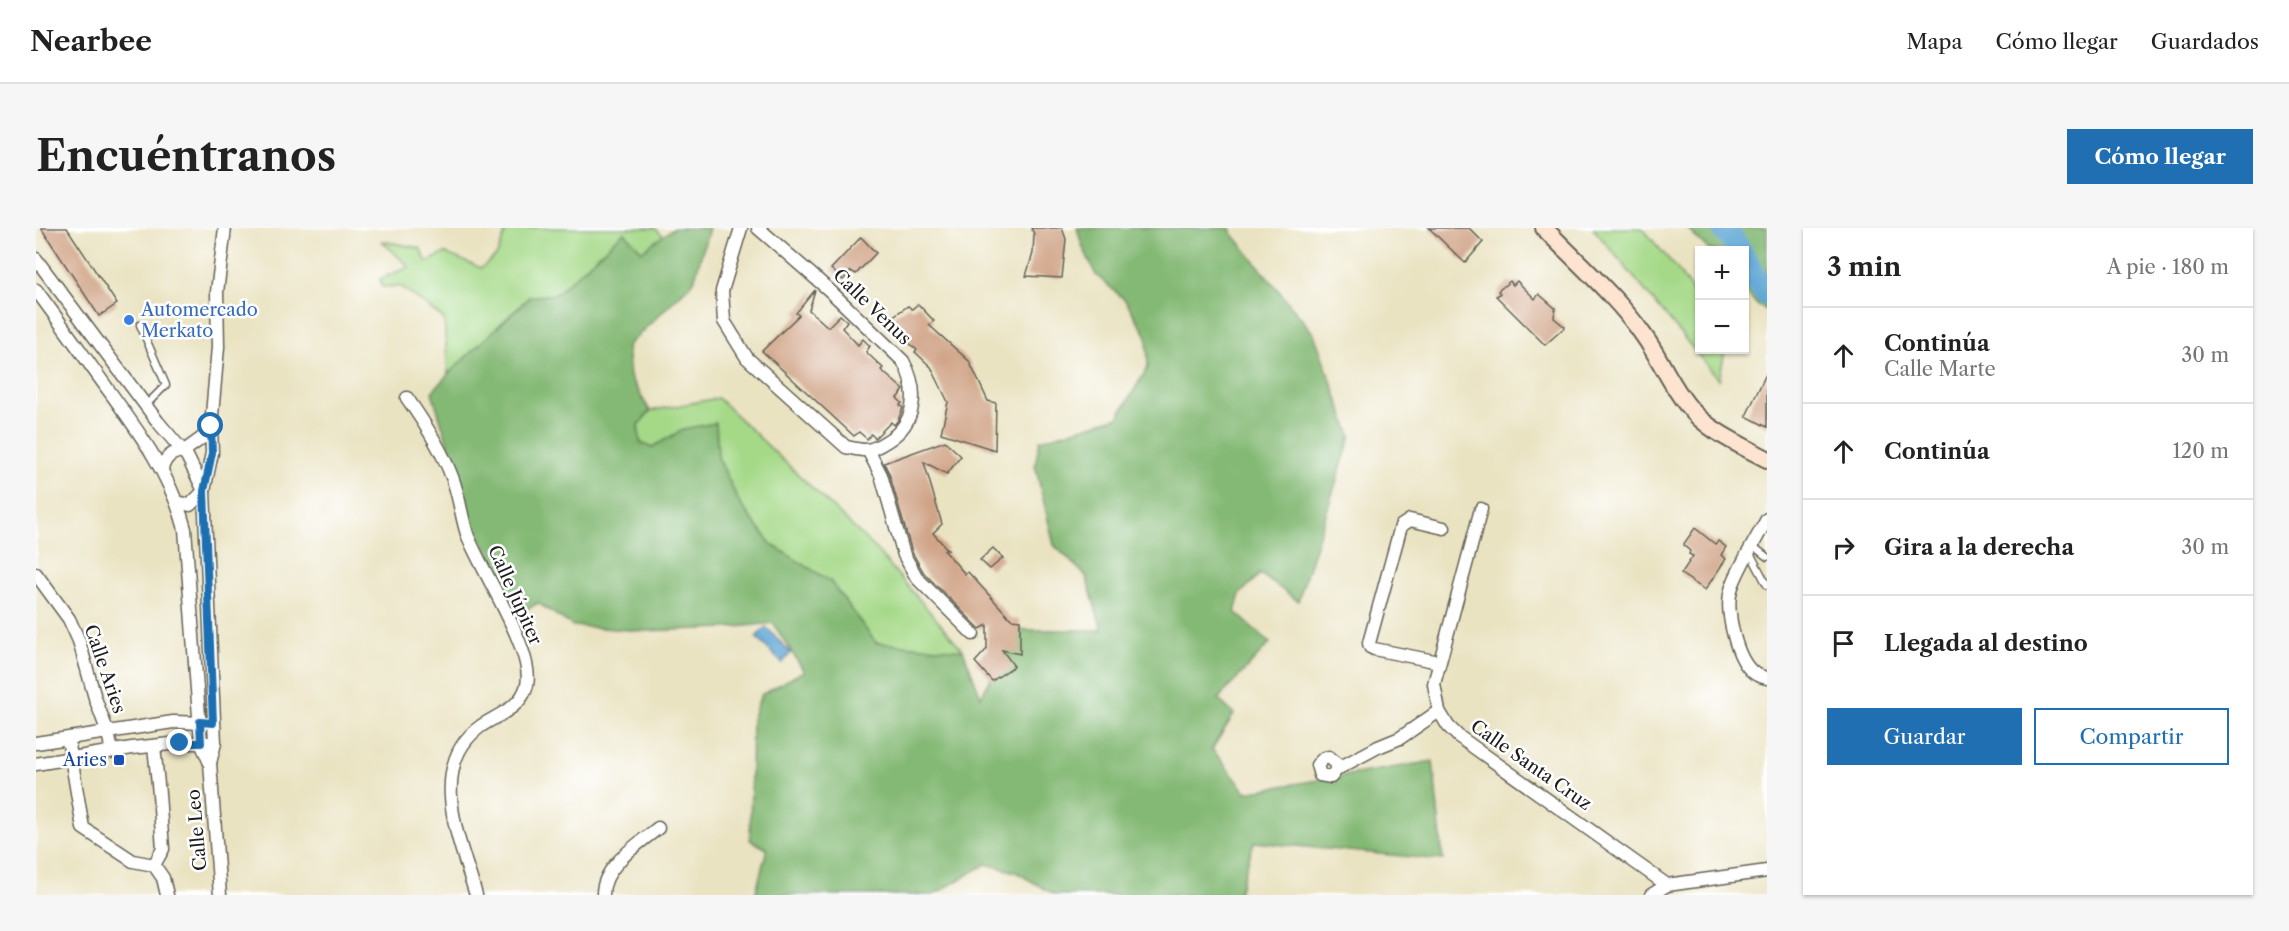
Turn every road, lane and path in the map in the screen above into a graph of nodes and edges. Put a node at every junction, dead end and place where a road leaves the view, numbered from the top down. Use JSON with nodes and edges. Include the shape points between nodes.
{"nodes":[{"id":1,"x":225,"y":228,"type":"edge"},
{"id":2,"x":741,"y":228,"type":"edge"},
{"id":3,"x":758,"y":228,"type":"edge"},
{"id":4,"x":1544,"y":228,"type":"edge"},
{"id":5,"x":36,"y":259,"type":"edge"},
{"id":6,"x":36,"y":290,"type":"edge"},
{"id":7,"x":140,"y":325,"type":"dead end"},
{"id":8,"x":407,"y":398,"type":"dead end"},
{"id":9,"x":145,"y":406,"type":"junction"},
{"id":10,"x":211,"y":426,"type":"junction"},
{"id":11,"x":867,"y":450,"type":"junction"},
{"id":12,"x":184,"y":452,"type":"junction"},
{"id":13,"x":1767,"y":459,"type":"edge"},
{"id":14,"x":162,"y":469,"type":"junction"},
{"id":15,"x":204,"y":491,"type":"junction"},
{"id":16,"x":177,"y":502,"type":"junction"},
{"id":17,"x":1481,"y":509,"type":"dead end"},
{"id":18,"x":1767,"y":519,"type":"edge"},
{"id":19,"x":1444,"y":528,"type":"dead end"},
{"id":20,"x":1751,"y":549,"type":"junction"},
{"id":21,"x":1767,"y":557,"type":"edge"},
{"id":22,"x":36,"y":574,"type":"edge"},
{"id":23,"x":1767,"y":585,"type":"edge"},
{"id":24,"x":973,"y":634,"type":"dead end"},
{"id":25,"x":1439,"y":662,"type":"junction"},
{"id":26,"x":1767,"y":678,"type":"edge"},
{"id":27,"x":1439,"y":711,"type":"junction"},
{"id":28,"x":200,"y":722,"type":"junction"},
{"id":29,"x":173,"y":723,"type":"junction"},
{"id":30,"x":213,"y":723,"type":"junction"},
{"id":31,"x":128,"y":728,"type":"junction"},
{"id":32,"x":108,"y":733,"type":"junction"},
{"id":33,"x":68,"y":739,"type":"junction"},
{"id":34,"x":36,"y":743,"type":"edge"},
{"id":35,"x":180,"y":743,"type":"junction"},
{"id":36,"x":201,"y":743,"type":"junction"},
{"id":37,"x":215,"y":743,"type":"junction"},
{"id":38,"x":153,"y":746,"type":"junction"},
{"id":39,"x":132,"y":748,"type":"junction"},
{"id":40,"x":112,"y":751,"type":"junction"},
{"id":41,"x":70,"y":759,"type":"junction"},
{"id":42,"x":210,"y":763,"type":"junction"},
{"id":43,"x":36,"y":764,"type":"edge"},
{"id":44,"x":1337,"y":770,"type":"dead end"},
{"id":45,"x":658,"y":828,"type":"dead end"},
{"id":46,"x":154,"y":865,"type":"junction"},
{"id":47,"x":1767,"y":871,"type":"edge"},
{"id":48,"x":1667,"y":885,"type":"junction"},
{"id":49,"x":167,"y":895,"type":"edge"},
{"id":50,"x":220,"y":895,"type":"edge"},
{"id":51,"x":476,"y":895,"type":"edge"},
{"id":52,"x":603,"y":895,"type":"edge"},
{"id":53,"x":1651,"y":895,"type":"edge"}],
"edges":[{"from":1,"to":10,"type":"street"},
{"from":2,"to":11,"type":"street","via":[[722,291],[724,321],[747,358],[846,447]]},
{"from":3,"to":11,"type":"street","name":"Calle Venus","via":[[853,313],[910,373],[911,415],[892,438]]},
{"from":4,"to":13,"type":"street","via":[[1644,335],[1695,414],[1717,433]]},
{"from":5,"to":9,"type":"street"},
{"from":6,"to":14,"type":"street"},
{"from":7,"to":9,"type":"lane","via":[[166,385]]},
{"from":8,"to":51,"type":"street","name":"Calle Júpiter","via":[[452,477],[467,534],[520,644],[528,671],[527,686],[512,709],[480,727],[467,741],[453,769],[450,806]]},
{"from":9,"to":12,"type":"street"},
{"from":10,"to":12,"type":"street"},
{"from":10,"to":15,"type":"street","via":[[212,453]]},
{"from":11,"to":24,"type":"street","via":[[881,475],[904,555],[916,578]]},
{"from":12,"to":14,"type":"street","via":[[175,452]]},
{"from":12,"to":15,"type":"street"},
{"from":14,"to":16,"type":"street"},
{"from":15,"to":16,"type":"street","via":[[190,505]]},
{"from":15,"to":30,"type":"street","name":"Calle Leo"},
{"from":16,"to":28,"type":"street","via":[[185,529]]},
{"from":17,"to":25,"type":"street","name":"Calle Santa Cruz"},
{"from":18,"to":20,"type":"street"},
{"from":19,"to":25,"type":"street","via":[[1410,520],[1401,526],[1369,643],[1374,649]]},
{"from":20,"to":21,"type":"lane"},
{"from":20,"to":23,"type":"lane"},
{"from":20,"to":26,"type":"street","via":[[1731,589],[1729,602],[1740,652],[1755,673]]},
{"from":22,"to":32,"type":"street","name":"Calle Aries","via":[[69,619],[79,641]]},
{"from":25,"to":27,"type":"street","name":"Calle Santa Cruz","via":[[1434,684]]},
{"from":27,"to":44,"type":"street","via":[[1400,738]]},
{"from":27,"to":48,"type":"street","name":"Calle Santa Cruz","via":[[1458,736]]},
{"from":28,"to":29,"type":"street"},
{"from":28,"to":30,"type":"street"},
{"from":28,"to":36,"type":"street"},
{"from":29,"to":31,"type":"street"},
{"from":29,"to":35,"type":"street"},
{"from":30,"to":37,"type":"street","name":"Calle Leo"},
{"from":31,"to":32,"type":"street"},
{"from":31,"to":39,"type":"street","via":[[125,739]]},
{"from":32,"to":33,"type":"street"},
{"from":32,"to":40,"type":"street","name":"Calle Aries"},
{"from":33,"to":34,"type":"street"},
{"from":33,"to":41,"type":"street"},
{"from":35,"to":36,"type":"street"},
{"from":35,"to":38,"type":"street"},
{"from":36,"to":37,"type":"street"},
{"from":36,"to":42,"type":"street","name":"Calle Leo"},
{"from":37,"to":42,"type":"street","name":"Calle Leo"},
{"from":38,"to":39,"type":"street"},
{"from":38,"to":46,"type":"street","via":[[163,849]]},
{"from":39,"to":40,"type":"street"},
{"from":40,"to":41,"type":"street"},
{"from":41,"to":43,"type":"street"},
{"from":41,"to":46,"type":"street","via":[[83,828],[133,861]]},
{"from":42,"to":50,"type":"street","name":"Calle Leo"},
{"from":45,"to":52,"type":"street","via":[[609,873]]},
{"from":46,"to":49,"type":"street","via":[[163,878]]},
{"from":47,"to":48,"type":"street"},
{"from":48,"to":53,"type":"street"}]}
